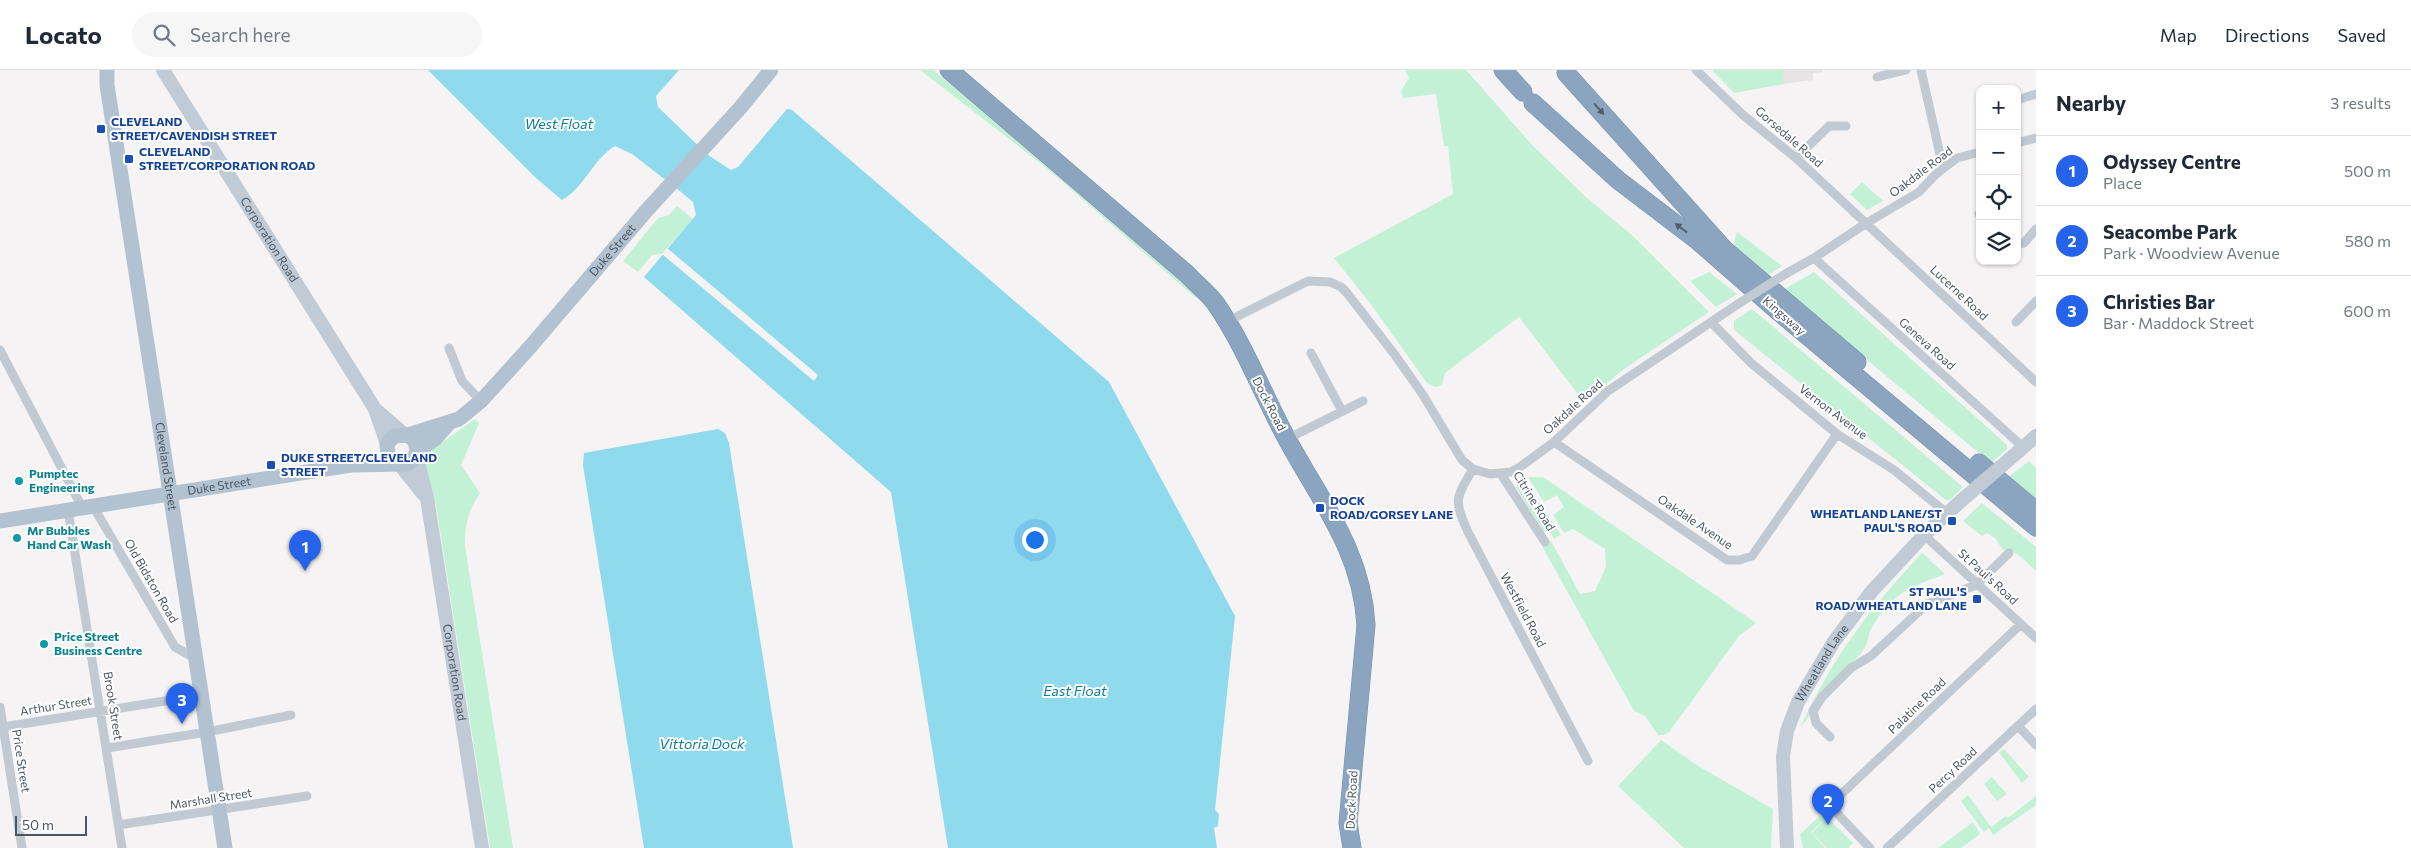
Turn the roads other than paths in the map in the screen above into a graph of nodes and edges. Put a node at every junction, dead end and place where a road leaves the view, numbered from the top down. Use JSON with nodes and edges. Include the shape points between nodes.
{"nodes":[{"id":1,"x":102,"y":70,"type":"edge"},
{"id":2,"x":163,"y":70,"type":"edge"},
{"id":3,"x":771,"y":70,"type":"edge"},
{"id":4,"x":949,"y":70,"type":"edge"},
{"id":5,"x":1503,"y":70,"type":"edge"},
{"id":6,"x":1696,"y":70,"type":"edge"},
{"id":7,"x":1906,"y":70,"type":"edge"},
{"id":8,"x":1921,"y":70,"type":"edge"},
{"id":9,"x":1566,"y":73,"type":"dead end"},
{"id":10,"x":107,"y":77,"type":"edge"},
{"id":11,"x":1877,"y":77,"type":"dead end"},
{"id":12,"x":2036,"y":94,"type":"edge"},
{"id":13,"x":2021,"y":99,"type":"edge"},
{"id":14,"x":1846,"y":126,"type":"dead end"},
{"id":15,"x":2036,"y":138,"type":"edge"},
{"id":16,"x":2021,"y":142,"type":"edge"},
{"id":17,"x":1976,"y":153,"type":"edge"},
{"id":18,"x":1796,"y":158,"type":"junction"},
{"id":19,"x":1943,"y":168,"type":"junction"},
{"id":20,"x":1865,"y":224,"type":"junction"},
{"id":21,"x":2036,"y":229,"type":"edge"},
{"id":22,"x":2021,"y":243,"type":"edge"},
{"id":23,"x":1814,"y":258,"type":"junction"},
{"id":24,"x":2036,"y":301,"type":"edge"},
{"id":25,"x":1226,"y":322,"type":"junction"},
{"id":26,"x":1711,"y":322,"type":"junction"},
{"id":27,"x":2016,"y":322,"type":"dead end"},
{"id":28,"x":449,"y":348,"type":"dead end"},
{"id":29,"x":0,"y":350,"type":"edge"},
{"id":30,"x":1311,"y":353,"type":"dead end"},
{"id":31,"x":2036,"y":382,"type":"edge"},
{"id":32,"x":481,"y":401,"type":"junction"},
{"id":33,"x":1364,"y":401,"type":"dead end"},
{"id":34,"x":375,"y":409,"type":"junction"},
{"id":35,"x":1342,"y":411,"type":"junction"},
{"id":36,"x":448,"y":424,"type":"junction"},
{"id":37,"x":406,"y":434,"type":"junction"},
{"id":38,"x":1838,"y":434,"type":"junction"},
{"id":39,"x":2036,"y":436,"type":"edge"},
{"id":40,"x":1287,"y":439,"type":"junction"},
{"id":41,"x":1554,"y":442,"type":"junction"},
{"id":42,"x":386,"y":446,"type":"junction"},
{"id":43,"x":2021,"y":449,"type":"junction"},
{"id":44,"x":417,"y":453,"type":"junction"},
{"id":45,"x":350,"y":465,"type":"junction"},
{"id":46,"x":398,"y":465,"type":"junction"},
{"id":47,"x":1472,"y":469,"type":"junction"},
{"id":48,"x":1501,"y":474,"type":"junction"},
{"id":49,"x":171,"y":495,"type":"junction"},
{"id":50,"x":427,"y":498,"type":"junction"},
{"id":51,"x":81,"y":508,"type":"junction"},
{"id":52,"x":2036,"y":511,"type":"edge"},
{"id":53,"x":1948,"y":514,"type":"junction"},
{"id":54,"x":0,"y":521,"type":"edge"},
{"id":55,"x":2036,"y":527,"type":"edge"},
{"id":56,"x":1924,"y":535,"type":"junction"},
{"id":57,"x":1544,"y":542,"type":"dead end"},
{"id":58,"x":2009,"y":552,"type":"dead end"},
{"id":59,"x":1976,"y":584,"type":"junction"},
{"id":60,"x":2021,"y":624,"type":"junction"},
{"id":61,"x":2036,"y":638,"type":"edge"},
{"id":62,"x":196,"y":659,"type":"junction"},
{"id":63,"x":202,"y":694,"type":"junction"},
{"id":64,"x":0,"y":707,"type":"edge"},
{"id":65,"x":2036,"y":709,"type":"edge"},
{"id":66,"x":101,"y":711,"type":"junction"},
{"id":67,"x":291,"y":715,"type":"dead end"},
{"id":68,"x":2,"y":723,"type":"edge"},
{"id":69,"x":2018,"y":726,"type":"junction"},
{"id":70,"x":207,"y":732,"type":"junction"},
{"id":71,"x":1830,"y":737,"type":"dead end"},
{"id":72,"x":2036,"y":745,"type":"edge"},
{"id":73,"x":107,"y":748,"type":"junction"},
{"id":74,"x":1588,"y":761,"type":"dead end"},
{"id":75,"x":307,"y":796,"type":"dead end"},
{"id":76,"x":219,"y":810,"type":"junction"},
{"id":77,"x":118,"y":825,"type":"junction"},
{"id":78,"x":22,"y":848,"type":"edge"},
{"id":79,"x":122,"y":848,"type":"edge"},
{"id":80,"x":225,"y":848,"type":"edge"},
{"id":81,"x":482,"y":848,"type":"edge"},
{"id":82,"x":1352,"y":848,"type":"edge"},
{"id":83,"x":1787,"y":848,"type":"edge"},
{"id":84,"x":1870,"y":848,"type":"edge"},
{"id":85,"x":1887,"y":848,"type":"edge"}],
"edges":[{"from":1,"to":10,"type":"main road","name":"Cleveland Street"},
{"from":2,"to":34,"type":"main road","name":"Corporation Road"},
{"from":3,"to":32,"type":"main road","name":"Duke Street"},
{"from":4,"to":25,"type":"highway","name":"Dock Road","via":[[1187,274],[1215,303]]},
{"from":55,"to":5,"type":"highway","name":"Kingsway","one_way":true,"via":[[1698,241],[1618,180]]},
{"from":6,"to":18,"type":"street","name":"Gorsedale Road","via":[[1743,115]]},
{"from":7,"to":11,"type":"street"},
{"from":8,"to":19,"type":"street"},
{"from":9,"to":52,"type":"highway","name":"Kingsway","one_way":true,"via":[[1725,250]]},
{"from":10,"to":49,"type":"main road","name":"Cleveland Street"},
{"from":12,"to":13,"type":"street"},
{"from":14,"to":18,"type":"street","via":[[1829,126]]},
{"from":15,"to":16,"type":"street"},
{"from":17,"to":19,"type":"street","name":"Oakdale Road","via":[[1957,158]]},
{"from":18,"to":20,"type":"street","name":"Gorsedale Road"},
{"from":19,"to":20,"type":"street","name":"Oakdale Road","via":[[1918,192]]},
{"from":20,"to":23,"type":"street","name":"Oakdale Road"},
{"from":20,"to":31,"type":"street","name":"Lucerne Road"},
{"from":21,"to":22,"type":"street"},
{"from":23,"to":26,"type":"street","name":"Oakdale Road","bridge":true},
{"from":23,"to":43,"type":"street","name":"Geneva Road"},
{"from":24,"to":27,"type":"street"},
{"from":25,"to":40,"type":"highway","name":"Dock Road"},
{"from":25,"to":47,"type":"street","via":[[1308,281],[1319,280],[1341,287],[1395,355],[1423,395],[1452,447]]},
{"from":26,"to":38,"type":"street","name":"Vernon Avenue","via":[[1751,363]]},
{"from":26,"to":41,"type":"street","name":"Oakdale Road","via":[[1608,391]]},
{"from":28,"to":32,"type":"street","via":[[462,382]]},
{"from":29,"to":51,"type":"street","name":"Old Bidston Road"},
{"from":30,"to":35,"type":"street"},
{"from":32,"to":36,"type":"main road","name":"Duke Street"},
{"from":33,"to":35,"type":"street"},
{"from":34,"to":37,"type":"main road","name":"Corporation Road"},
{"from":34,"to":42,"type":"main road","name":"Corporation Road"},
{"from":35,"to":40,"type":"street"},
{"from":36,"to":37,"type":"main road","name":"Duke Street"},
{"from":36,"to":44,"type":"main road","name":"Duke Street"},
{"from":37,"to":42,"type":"main road","via":[[394,436]]},
{"from":37,"to":44,"type":"main road","via":[[415,441]]},
{"from":38,"to":41,"type":"street","name":"Oakdale Avenue","via":[[1752,556],[1740,560],[1727,560]]},
{"from":38,"to":53,"type":"street","name":"Vernon Avenue","via":[[1894,470]]},
{"from":39,"to":43,"type":"main road","name":"Wheatland Lane"},
{"from":40,"to":82,"type":"highway","name":"Dock Road","via":[[1352,556],[1364,599],[1366,625],[1348,823]]},
{"from":41,"to":48,"type":"street","name":"Oakdale Road","via":[[1520,467]]},
{"from":42,"to":45,"type":"main road","name":"Duke Street"},
{"from":42,"to":46,"type":"main road","via":[[388,458]]},
{"from":43,"to":53,"type":"main road","name":"Wheatland Lane","bridge":true},
{"from":44,"to":46,"type":"main road","via":[[411,462]]},
{"from":44,"to":50,"type":"main road","name":"Corporation Road"},
{"from":45,"to":46,"type":"main road","name":"Duke Street"},
{"from":45,"to":49,"type":"main road","name":"Duke Street"},
{"from":46,"to":50,"type":"main road"},
{"from":47,"to":48,"type":"street"},
{"from":47,"to":74,"type":"street","name":"Westfield Road","via":[[1457,498],[1457,508]]},
{"from":48,"to":57,"type":"street","name":"Citrine Road"},
{"from":49,"to":51,"type":"main road","name":"Duke Street"},
{"from":49,"to":62,"type":"main road","name":"Cleveland Street"},
{"from":50,"to":81,"type":"main road","name":"Corporation Road"},
{"from":51,"to":54,"type":"main road","name":"Duke Street"},
{"from":51,"to":62,"type":"street","name":"Old Bidston Road","via":[[175,647]]},
{"from":51,"to":66,"type":"street","name":"Brook Street"},
{"from":53,"to":56,"type":"main road","name":"Wheatland Lane"},
{"from":56,"to":59,"type":"street","name":"St Paul's Road"},
{"from":56,"to":83,"type":"main road","name":"Wheatland Lane","via":[[1872,591],[1833,643],[1798,702],[1787,731],[1783,756]]},
{"from":58,"to":59,"type":"street"},
{"from":59,"to":60,"type":"street","name":"St Paul's Road"},
{"from":59,"to":71,"type":"street","via":[[1927,604],[1822,697],[1814,711],[1816,723]]},
{"from":60,"to":61,"type":"street","name":"St Paul's Road"},
{"from":60,"to":84,"type":"street","name":"Palatine Road","via":[[1833,802],[1832,806]]},
{"from":62,"to":63,"type":"main road","name":"Cleveland Street"},
{"from":63,"to":66,"type":"street","name":"Arthur Street"},
{"from":63,"to":70,"type":"main road","name":"Cleveland Street"},
{"from":64,"to":68,"type":"street","name":"Price Street"},
{"from":65,"to":69,"type":"street","name":"Percy Road"},
{"from":66,"to":68,"type":"street","name":"Arthur Street"},
{"from":66,"to":73,"type":"street","name":"Brook Street"},
{"from":67,"to":70,"type":"street"},
{"from":68,"to":78,"type":"street","name":"Price Street"},
{"from":69,"to":72,"type":"street"},
{"from":69,"to":85,"type":"street","name":"Percy Road"},
{"from":70,"to":73,"type":"street"},
{"from":70,"to":76,"type":"main road","name":"Cleveland Street"},
{"from":73,"to":77,"type":"street","name":"Brook Street"},
{"from":75,"to":76,"type":"street","name":"Marshall Street"},
{"from":76,"to":77,"type":"street","name":"Marshall Street"},
{"from":76,"to":80,"type":"main road","name":"Cleveland Street"},
{"from":77,"to":79,"type":"street","name":"Brook Street"}]}
